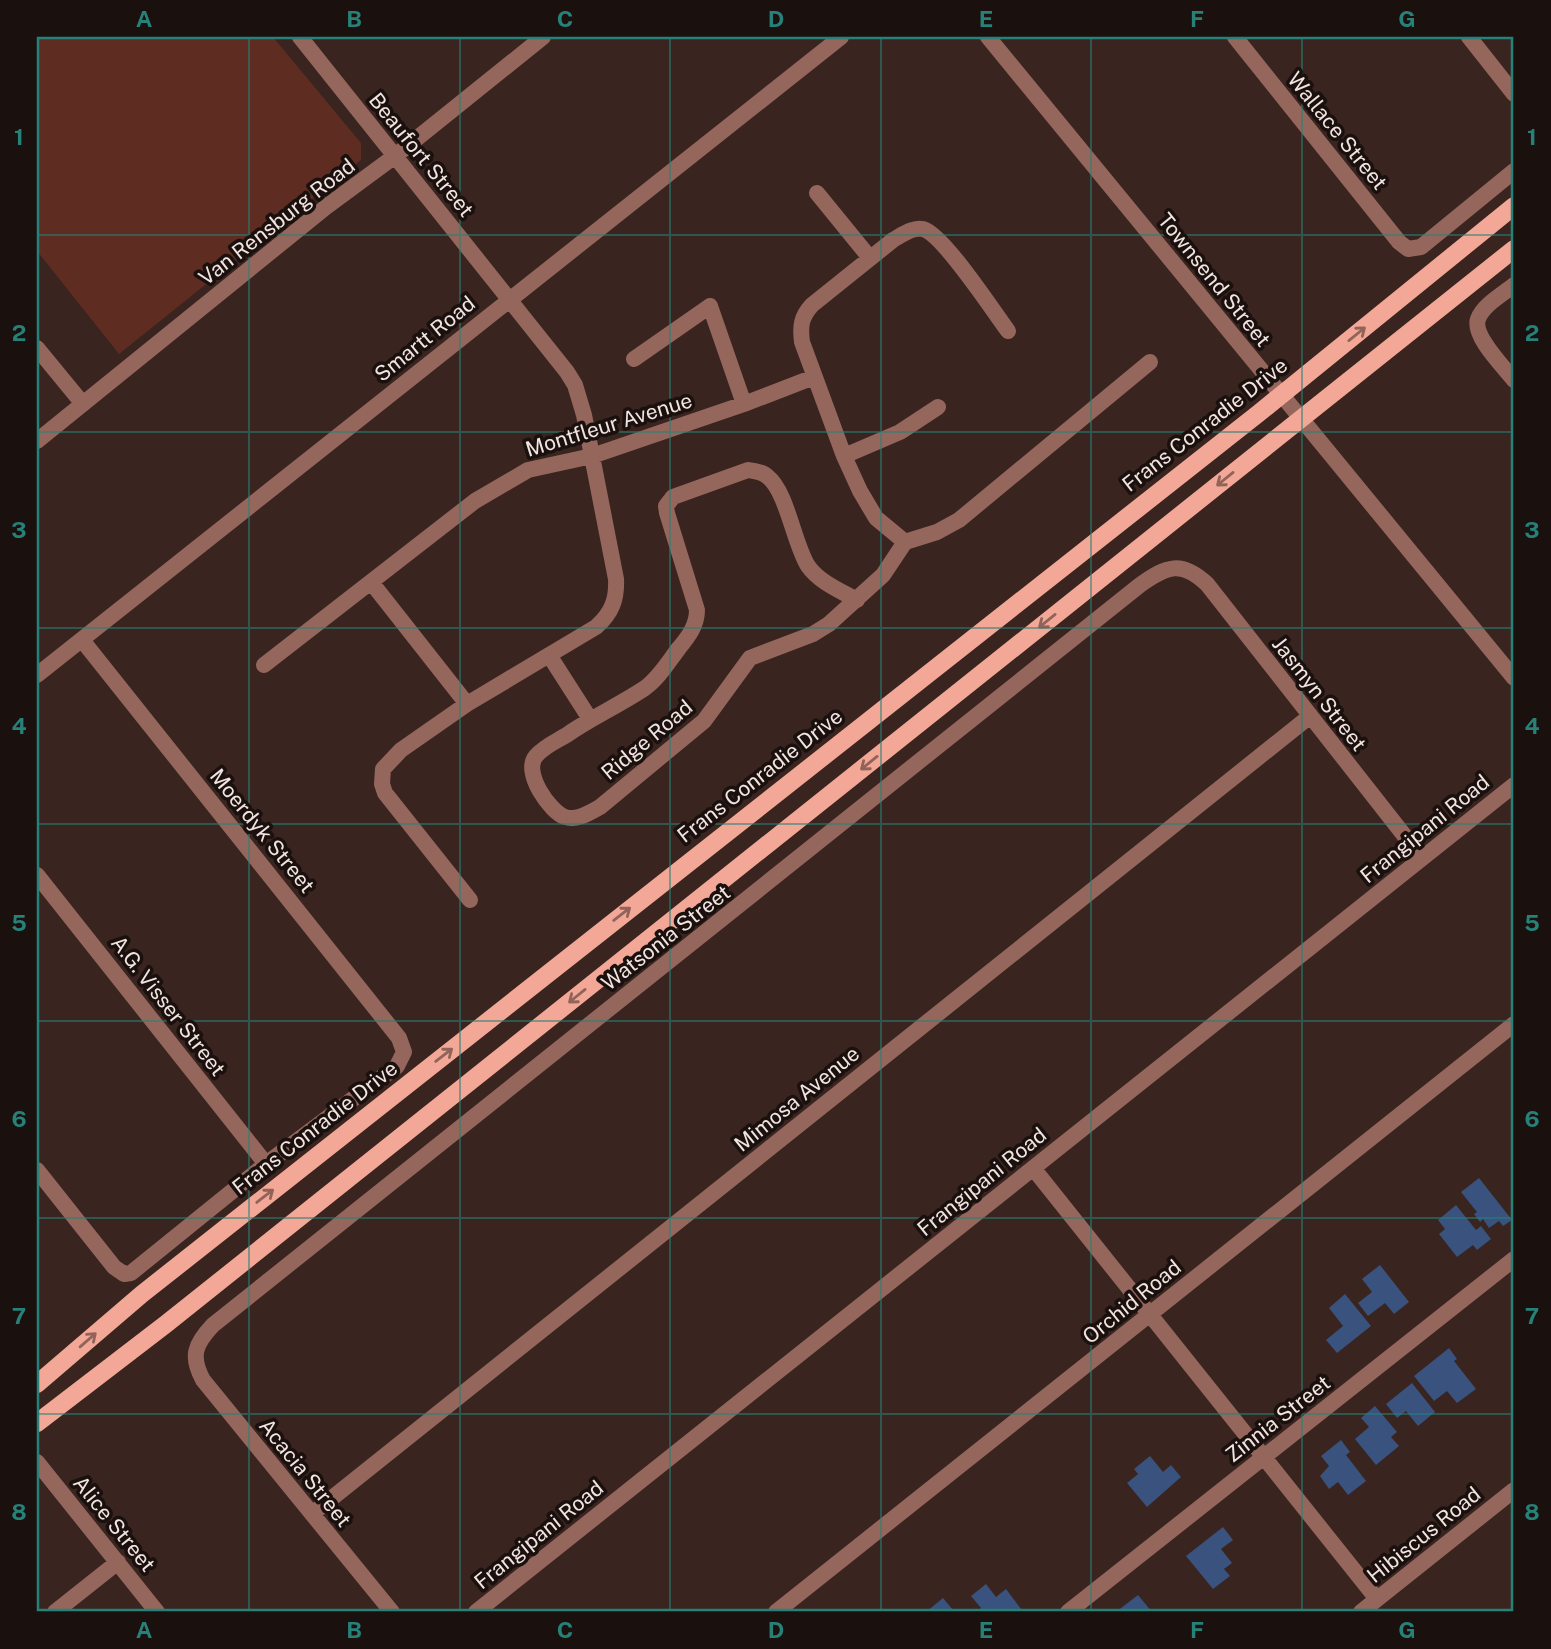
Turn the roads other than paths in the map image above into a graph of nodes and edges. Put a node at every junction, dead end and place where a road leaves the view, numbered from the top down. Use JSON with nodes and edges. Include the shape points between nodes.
{"nodes":[{"id":1,"x":300,"y":37,"type":"edge"},
{"id":2,"x":543,"y":37,"type":"edge"},
{"id":3,"x":841,"y":37,"type":"edge"},
{"id":4,"x":988,"y":37,"type":"edge"},
{"id":5,"x":1235,"y":37,"type":"edge"},
{"id":6,"x":1469,"y":37,"type":"edge"},
{"id":7,"x":1514,"y":94,"type":"edge"},
{"id":8,"x":395,"y":156,"type":"junction"},
{"id":9,"x":1514,"y":171,"type":"edge"},
{"id":10,"x":817,"y":193,"type":"dead end"},
{"id":11,"x":1514,"y":206,"type":"edge"},
{"id":12,"x":1514,"y":249,"type":"edge"},
{"id":13,"x":870,"y":258,"type":"junction"},
{"id":14,"x":1514,"y":285,"type":"edge"},
{"id":15,"x":509,"y":299,"type":"junction"},
{"id":16,"x":1008,"y":331,"type":"dead end"},
{"id":17,"x":37,"y":348,"type":"edge"},
{"id":18,"x":634,"y":359,"type":"dead end"},
{"id":19,"x":1150,"y":362,"type":"dead end"},
{"id":20,"x":814,"y":377,"type":"junction"},
{"id":21,"x":1514,"y":380,"type":"edge"},
{"id":22,"x":1280,"y":395,"type":"junction"},
{"id":23,"x":83,"y":404,"type":"junction"},
{"id":24,"x":744,"y":404,"type":"junction"},
{"id":25,"x":938,"y":407,"type":"dead end"},
{"id":26,"x":1301,"y":418,"type":"junction"},
{"id":27,"x":37,"y":441,"type":"edge"},
{"id":28,"x":592,"y":456,"type":"junction"},
{"id":29,"x":845,"y":456,"type":"junction"},
{"id":30,"x":905,"y":542,"type":"junction"},
{"id":31,"x":1176,"y":567,"type":"joint"},
{"id":32,"x":371,"y":582,"type":"junction"},
{"id":33,"x":857,"y":600,"type":"junction"},
{"id":34,"x":82,"y":640,"type":"junction"},
{"id":35,"x":549,"y":654,"type":"junction"},
{"id":36,"x":264,"y":665,"type":"dead end"},
{"id":37,"x":37,"y":675,"type":"edge"},
{"id":38,"x":1514,"y":678,"type":"edge"},
{"id":39,"x":467,"y":704,"type":"junction"},
{"id":40,"x":1309,"y":717,"type":"junction"},
{"id":41,"x":590,"y":719,"type":"junction"},
{"id":42,"x":1514,"y":785,"type":"edge"},
{"id":43,"x":1422,"y":858,"type":"junction"},
{"id":44,"x":37,"y":875,"type":"edge"},
{"id":45,"x":470,"y":900,"type":"dead end"},
{"id":46,"x":1514,"y":1024,"type":"edge"},
{"id":47,"x":266,"y":1164,"type":"junction"},
{"id":48,"x":1033,"y":1168,"type":"junction"},
{"id":49,"x":37,"y":1170,"type":"edge"},
{"id":50,"x":1514,"y":1259,"type":"edge"},
{"id":51,"x":1149,"y":1315,"type":"junction"},
{"id":52,"x":195,"y":1355,"type":"joint"},
{"id":53,"x":37,"y":1384,"type":"edge"},
{"id":54,"x":37,"y":1423,"type":"edge"},
{"id":55,"x":1263,"y":1457,"type":"junction"},
{"id":56,"x":37,"y":1462,"type":"edge"},
{"id":57,"x":1514,"y":1490,"type":"edge"},
{"id":58,"x":312,"y":1514,"type":"junction"},
{"id":59,"x":118,"y":1562,"type":"junction"},
{"id":60,"x":1377,"y":1600,"type":"junction"},
{"id":61,"x":55,"y":1612,"type":"edge"},
{"id":62,"x":157,"y":1612,"type":"edge"},
{"id":63,"x":392,"y":1612,"type":"edge"},
{"id":64,"x":476,"y":1612,"type":"edge"},
{"id":65,"x":776,"y":1612,"type":"edge"},
{"id":66,"x":1068,"y":1612,"type":"edge"},
{"id":67,"x":1361,"y":1612,"type":"edge"}],
"edges":[{"from":1,"to":8,"type":"street","name":"Beaufort Street"},
{"from":2,"to":8,"type":"street","name":"Van Rensburg Road"},
{"from":3,"to":15,"type":"street","name":"Smartt Road"},
{"from":4,"to":22,"type":"street","name":"Townsend Street"},
{"from":5,"to":9,"type":"street","name":"Wallace Street","via":[[1408,249],[1421,247]]},
{"from":6,"to":7,"type":"street"},
{"from":8,"to":15,"type":"street","name":"Beaufort Street"},
{"from":8,"to":23,"type":"street","name":"Van Rensburg Road"},
{"from":10,"to":13,"type":"street"},
{"from":22,"to":11,"type":"main road","name":"Frans Conradie Drive","one_way":true},
{"from":12,"to":26,"type":"main road"},
{"from":13,"to":16,"type":"street","via":[[904,233],[920,228],[930,232]]},
{"from":13,"to":20,"type":"street","via":[[803,317],[802,342]]},
{"from":14,"to":21,"type":"street","via":[[1486,308],[1477,326],[1485,344]]},
{"from":15,"to":28,"type":"street","name":"Beaufort Street","via":[[575,384]]},
{"from":15,"to":34,"type":"street","name":"Smartt Road"},
{"from":17,"to":23,"type":"street"},
{"from":18,"to":24,"type":"street","via":[[710,306]]},
{"from":19,"to":30,"type":"street","via":[[959,520]]},
{"from":20,"to":24,"type":"street","name":"Montfleur Avenue"},
{"from":20,"to":29,"type":"street"},
{"from":22,"to":26,"type":"street","name":"Townsend Street"},
{"from":53,"to":22,"type":"main road","name":"Frans Conradie Drive","one_way":true,"via":[[142,1294]]},
{"from":23,"to":27,"type":"street","name":"Van Rensburg Road"},
{"from":24,"to":28,"type":"street","name":"Montfleur Avenue"},
{"from":25,"to":29,"type":"street","via":[[900,432]]},
{"from":26,"to":38,"type":"street","name":"Townsend Street"},
{"from":26,"to":54,"type":"main road","one_way":true},
{"from":28,"to":32,"type":"street","name":"Montfleur Avenue","via":[[528,470],[475,500]]},
{"from":28,"to":35,"type":"street","name":"Beaufort Street","via":[[616,579],[615,601],[596,627]]},
{"from":29,"to":30,"type":"street","via":[[876,518]]},
{"from":30,"to":33,"type":"street","name":"Ridge Road","via":[[883,575]]},
{"from":31,"to":40,"type":"street","name":"Jasmyn Street","via":[[1188,569],[1207,584]]},
{"from":31,"to":52,"type":"street","name":"Watsonia Street","via":[[1140,585],[213,1325]]},
{"from":32,"to":36,"type":"street","name":"Montfleur Avenue"},
{"from":32,"to":39,"type":"street"},
{"from":33,"to":41,"type":"street","name":"Ridge Road","via":[[814,634],[750,658],[704,721],[600,807],[583,816],[564,817],[536,785],[531,767],[536,755]]},
{"from":33,"to":41,"type":"street","name":"Ridge Road","via":[[809,566],[768,477],[748,470],[684,491],[666,506],[697,610],[696,625],[652,682]]},
{"from":34,"to":37,"type":"street","name":"Smartt Road"},
{"from":34,"to":47,"type":"street","name":"Moerdyk Street","via":[[399,1038],[404,1052],[397,1066]]},
{"from":35,"to":39,"type":"street","name":"Beaufort Street"},
{"from":35,"to":41,"type":"street"},
{"from":39,"to":45,"type":"street","name":"Beaufort Street","via":[[401,750],[382,776],[385,793]]},
{"from":40,"to":43,"type":"street","name":"Jasmyn Street"},
{"from":40,"to":58,"type":"street","name":"Mimosa Avenue"},
{"from":42,"to":43,"type":"street","name":"Frangipani Road"},
{"from":43,"to":48,"type":"street","name":"Frangipani Road"},
{"from":44,"to":47,"type":"street","name":"A.G. Visser Street"},
{"from":46,"to":51,"type":"street","name":"Orchid Road"},
{"from":47,"to":49,"type":"street","via":[[128,1274],[114,1267]]},
{"from":48,"to":51,"type":"street"},
{"from":48,"to":64,"type":"street","name":"Frangipani Road"},
{"from":50,"to":55,"type":"street","name":"Zinnia Street"},
{"from":51,"to":55,"type":"street"},
{"from":51,"to":65,"type":"street","name":"Orchid Road"},
{"from":52,"to":58,"type":"street","name":"Acacia Street","via":[[203,1380]]},
{"from":55,"to":60,"type":"street"},
{"from":55,"to":66,"type":"street","name":"Zinnia Street"},
{"from":56,"to":59,"type":"street","name":"Alice Street"},
{"from":57,"to":60,"type":"street","name":"Hibiscus Road"},
{"from":58,"to":63,"type":"street","name":"Acacia Street"},
{"from":59,"to":61,"type":"street"},
{"from":59,"to":62,"type":"street","name":"Alice Street"},
{"from":60,"to":67,"type":"street","name":"Hibiscus Road"}]}
